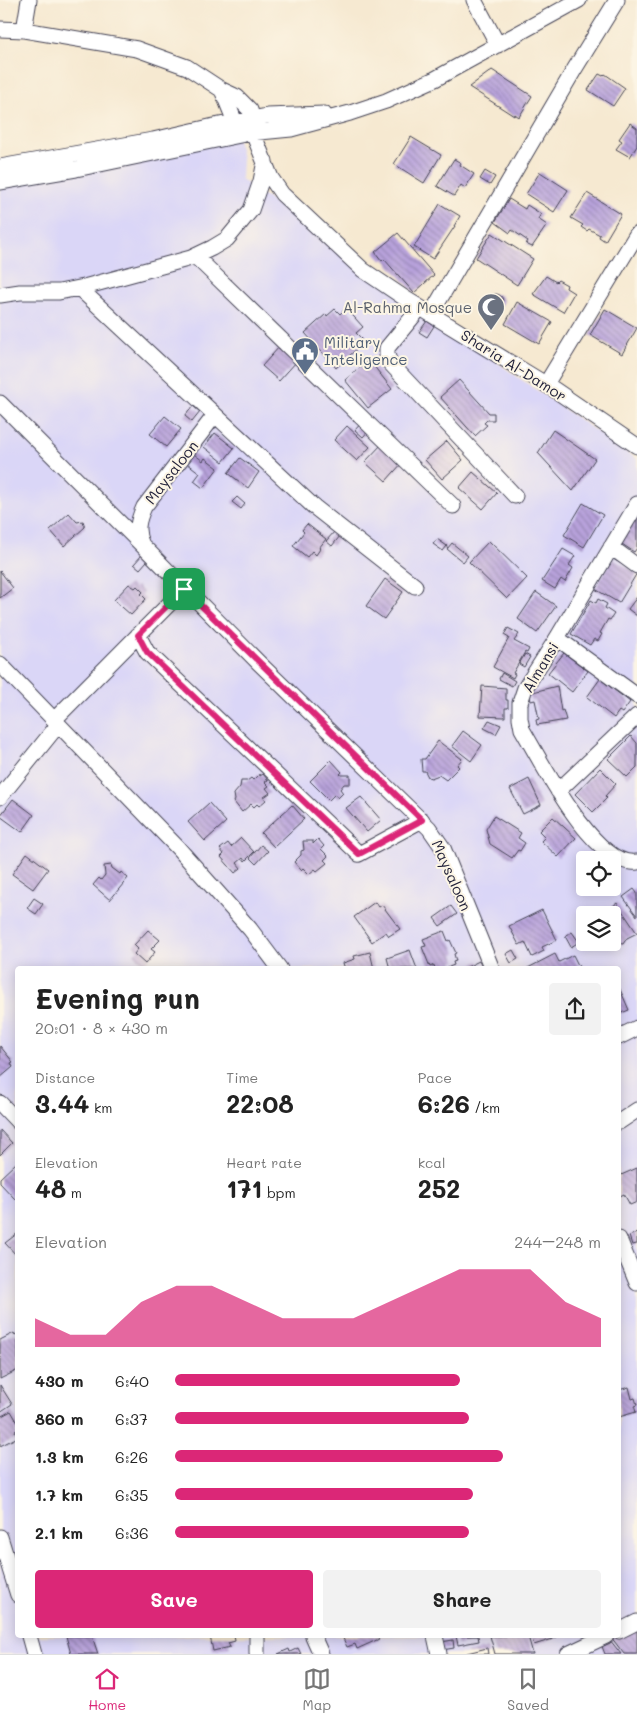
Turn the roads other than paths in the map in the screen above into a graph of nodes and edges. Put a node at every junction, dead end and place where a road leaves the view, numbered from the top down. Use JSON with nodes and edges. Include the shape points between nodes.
{"nodes":[{"id":1,"x":29,"y":0,"type":"edge"},
{"id":2,"x":474,"y":0,"type":"edge"},
{"id":3,"x":579,"y":0,"type":"edge"},
{"id":4,"x":617,"y":0,"type":"edge"},
{"id":5,"x":0,"y":29,"type":"edge"},
{"id":6,"x":24,"y":30,"type":"junction"},
{"id":7,"x":498,"y":45,"type":"junction"},
{"id":8,"x":222,"y":90,"type":"junction"},
{"id":9,"x":234,"y":122,"type":"junction"},
{"id":10,"x":253,"y":126,"type":"junction"},
{"id":11,"x":266,"y":161,"type":"junction"},
{"id":12,"x":0,"y":167,"type":"edge"},
{"id":13,"x":0,"y":182,"type":"edge"},
{"id":14,"x":637,"y":234,"type":"edge"},
{"id":15,"x":195,"y":256,"type":"junction"},
{"id":16,"x":79,"y":288,"type":"junction"},
{"id":17,"x":0,"y":295,"type":"edge"},
{"id":18,"x":426,"y":311,"type":"junction"},
{"id":19,"x":546,"y":384,"type":"junction"},
{"id":20,"x":0,"y":402,"type":"edge"},
{"id":21,"x":215,"y":415,"type":"junction"},
{"id":22,"x":637,"y":446,"type":"edge"},
{"id":23,"x":516,"y":496,"type":"dead end"},
{"id":24,"x":637,"y":504,"type":"edge"},
{"id":25,"x":454,"y":506,"type":"dead end"},
{"id":26,"x":142,"y":545,"type":"junction"},
{"id":27,"x":610,"y":547,"type":"junction"},
{"id":28,"x":637,"y":566,"type":"edge"},
{"id":29,"x":415,"y":586,"type":"dead end"},
{"id":30,"x":184,"y":589,"type":"junction"},
{"id":31,"x":138,"y":635,"type":"junction"},
{"id":32,"x":557,"y":638,"type":"junction"},
{"id":33,"x":0,"y":664,"type":"edge"},
{"id":34,"x":637,"y":696,"type":"edge"},
{"id":35,"x":637,"y":716,"type":"edge"},
{"id":36,"x":56,"y":722,"type":"junction"},
{"id":37,"x":558,"y":791,"type":"junction"},
{"id":38,"x":0,"y":796,"type":"edge"},
{"id":39,"x":422,"y":820,"type":"junction"},
{"id":40,"x":637,"y":862,"type":"edge"},
{"id":41,"x":278,"y":966,"type":"edge"},
{"id":42,"x":491,"y":966,"type":"edge"},
{"id":43,"x":637,"y":1028,"type":"edge"},
{"id":44,"x":621,"y":1036,"type":"edge"},
{"id":45,"x":0,"y":1102,"type":"edge"},
{"id":46,"x":637,"y":1110,"type":"edge"},
{"id":47,"x":0,"y":1113,"type":"edge"},
{"id":48,"x":15,"y":1119,"type":"edge"},
{"id":49,"x":15,"y":1120,"type":"edge"},
{"id":50,"x":621,"y":1121,"type":"edge"},
{"id":51,"x":621,"y":1244,"type":"edge"},
{"id":52,"x":637,"y":1283,"type":"edge"},
{"id":53,"x":0,"y":1536,"type":"edge"},
{"id":54,"x":15,"y":1585,"type":"edge"},
{"id":55,"x":637,"y":1622,"type":"edge"},
{"id":56,"x":621,"y":1630,"type":"edge"},
{"id":57,"x":30,"y":1638,"type":"edge"},
{"id":58,"x":257,"y":1638,"type":"edge"},
{"id":59,"x":314,"y":1638,"type":"edge"},
{"id":60,"x":435,"y":1638,"type":"edge"},
{"id":61,"x":600,"y":1638,"type":"edge"},
{"id":62,"x":571,"y":1647,"type":"edge"},
{"id":63,"x":34,"y":1654,"type":"edge"},
{"id":64,"x":257,"y":1654,"type":"edge"},
{"id":65,"x":321,"y":1654,"type":"edge"},
{"id":66,"x":438,"y":1654,"type":"edge"}],
"edges":[{"from":1,"to":6,"type":"street"},
{"from":2,"to":7,"type":"street"},
{"from":3,"to":7,"type":"street"},
{"from":4,"to":18,"type":"street"},
{"from":5,"to":6,"type":"street","name":"Sharia Al-Damor"},
{"from":6,"to":8,"type":"street","name":"Sharia Al-Damor","via":[[137,49],[187,67]]},
{"from":7,"to":10,"type":"street","via":[[427,83],[350,113],[291,129]]},
{"from":8,"to":9,"type":"street"},
{"from":8,"to":10,"type":"street","name":"Sharia Al-Damor","via":[[245,103]]},
{"from":9,"to":10,"type":"street"},
{"from":9,"to":12,"type":"street"},
{"from":10,"to":11,"type":"street","name":"Sharia Al-Damor"},
{"from":10,"to":13,"type":"street","via":[[76,169]]},
{"from":11,"to":15,"type":"street","via":[[256,199],[240,226],[227,239]]},
{"from":11,"to":18,"type":"street","name":"Sharia Al-Damor","via":[[282,194],[363,270]]},
{"from":14,"to":19,"type":"street"},
{"from":15,"to":16,"type":"street"},
{"from":15,"to":25,"type":"street"},
{"from":16,"to":17,"type":"street"},
{"from":16,"to":21,"type":"street"},
{"from":18,"to":19,"type":"street","name":"Sharia Al-Damor"},
{"from":18,"to":23,"type":"street","via":[[387,348],[390,363]]},
{"from":19,"to":22,"type":"street","name":"Sharia Al-Damor"},
{"from":20,"to":26,"type":"street"},
{"from":21,"to":26,"type":"street","name":"Maysaloon","via":[[144,507],[137,529]]},
{"from":21,"to":29,"type":"street","via":[[313,506]]},
{"from":24,"to":27,"type":"street","name":"Almansi"},
{"from":26,"to":30,"type":"street","name":"Maysaloon"},
{"from":27,"to":28,"type":"street"},
{"from":27,"to":32,"type":"street","name":"Almansi"},
{"from":30,"to":31,"type":"street"},
{"from":30,"to":39,"type":"street","name":"Maysaloon"},
{"from":31,"to":36,"type":"street"},
{"from":31,"to":39,"type":"street","via":[[147,652],[359,854]]},
{"from":32,"to":34,"type":"street"},
{"from":32,"to":37,"type":"street","name":"Almansi","via":[[525,688],[520,710],[522,729]]},
{"from":33,"to":36,"type":"street"},
{"from":35,"to":37,"type":"street"},
{"from":36,"to":38,"type":"street"},
{"from":36,"to":41,"type":"street","via":[[178,848],[250,929]]},
{"from":37,"to":40,"type":"street","name":"Almansi","via":[[583,827],[611,855],[622,861]]},
{"from":39,"to":42,"type":"street","name":"Maysaloon","via":[[443,848]]},
{"from":43,"to":44,"type":"street"},
{"from":45,"to":48,"type":"street"},
{"from":46,"to":50,"type":"street"},
{"from":47,"to":49,"type":"street"},
{"from":51,"to":52,"type":"street"},
{"from":53,"to":54,"type":"street"},
{"from":55,"to":56,"type":"street"},
{"from":57,"to":63,"type":"street"},
{"from":58,"to":64,"type":"street"},
{"from":59,"to":65,"type":"street"},
{"from":60,"to":66,"type":"street"},
{"from":61,"to":62,"type":"street"}]}
